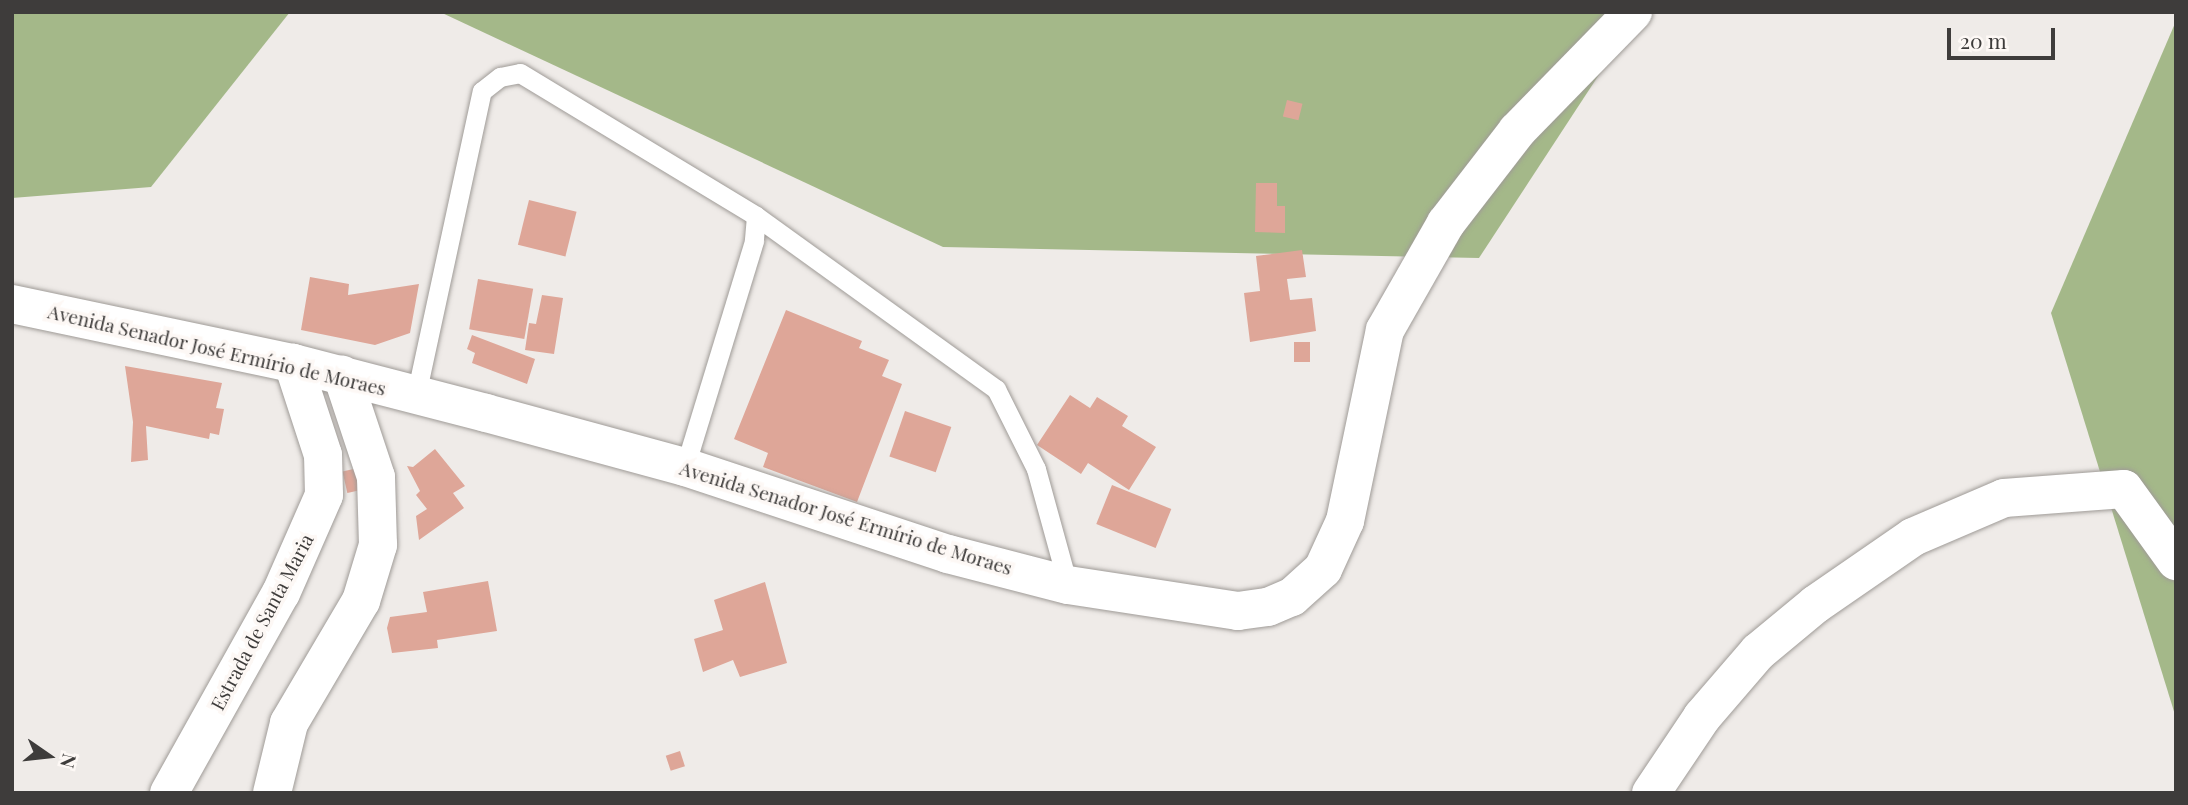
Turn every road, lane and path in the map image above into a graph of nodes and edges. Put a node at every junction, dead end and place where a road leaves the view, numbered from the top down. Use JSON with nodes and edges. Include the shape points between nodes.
{"nodes":[{"id":1,"x":1633,"y":12,"type":"edge"},
{"id":2,"x":756,"y":216,"type":"junction"},
{"id":3,"x":12,"y":304,"type":"edge"},
{"id":4,"x":293,"y":363,"type":"junction"},
{"id":5,"x":342,"y":375,"type":"junction"},
{"id":6,"x":416,"y":395,"type":"junction"},
{"id":7,"x":685,"y":467,"type":"junction"},
{"id":8,"x":2176,"y":561,"type":"edge"},
{"id":9,"x":1068,"y":585,"type":"junction"},
{"id":10,"x":169,"y":793,"type":"edge"},
{"id":11,"x":272,"y":793,"type":"edge"},
{"id":12,"x":1651,"y":793,"type":"edge"}],
"edges":[{"from":1,"to":9,"type":"main road","name":"Avenida Senador José Ermírio de Moraes","via":[[1517,131],[1462,202],[1385,330],[1345,521],[1323,569],[1292,597],[1268,607],[1238,611]]},
{"from":2,"to":6,"type":"lane","via":[[520,73],[500,77],[482,91]]},
{"from":2,"to":7,"type":"lane","via":[[754,241]]},
{"from":2,"to":9,"type":"lane","via":[[996,389],[1036,469]]},
{"from":3,"to":4,"type":"main road","name":"Avenida Senador José Ermírio de Moraes"},
{"from":4,"to":5,"type":"main road","name":"Avenida Senador José Ermírio de Moraes"},
{"from":4,"to":10,"type":"main road","name":"Estrada de Santa Maria","via":[[323,455],[324,495],[281,593]]},
{"from":5,"to":6,"type":"main road","name":"Avenida Senador José Ermírio de Moraes"},
{"from":5,"to":11,"type":"main road","via":[[376,477],[378,545],[361,601],[289,723]]},
{"from":6,"to":7,"type":"main road","name":"Avenida Senador José Ermírio de Moraes"},
{"from":7,"to":9,"type":"main road","name":"Avenida Senador José Ermírio de Moraes","via":[[948,554]]},
{"from":8,"to":12,"type":"main road","via":[[2124,489],[2004,498],[1913,537],[1758,652],[1702,717]]}]}
